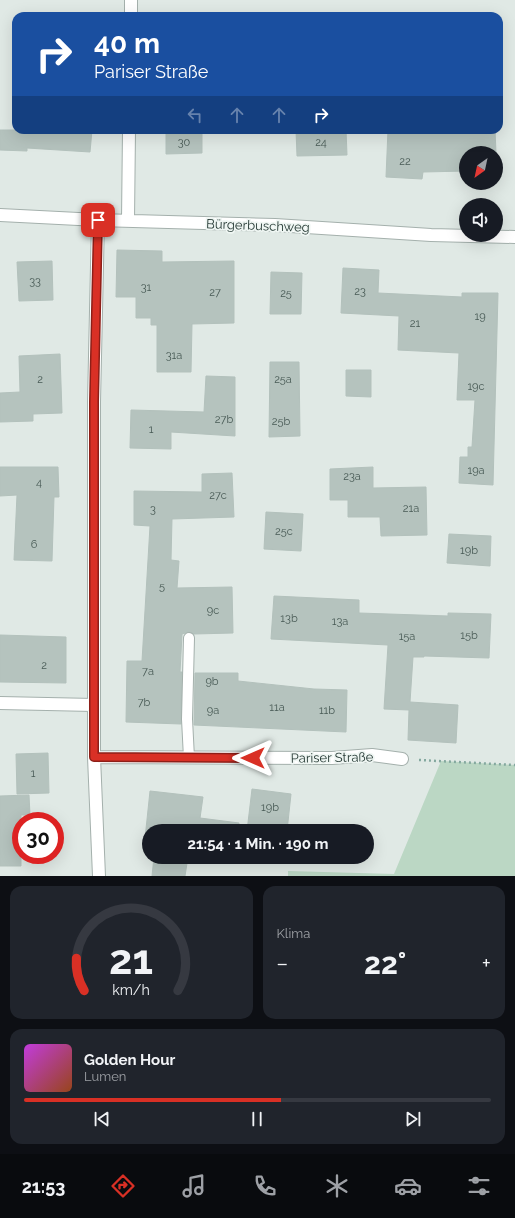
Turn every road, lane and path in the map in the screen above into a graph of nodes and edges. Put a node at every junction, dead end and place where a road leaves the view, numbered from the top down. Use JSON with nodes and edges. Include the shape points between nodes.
{"nodes":[{"id":1,"x":131,"y":0,"type":"edge"},
{"id":2,"x":131,"y":12,"type":"edge"},
{"id":3,"x":129,"y":134,"type":"edge"},
{"id":4,"x":0,"y":215,"type":"edge"},
{"id":5,"x":98,"y":220,"type":"junction"},
{"id":6,"x":128,"y":220,"type":"junction"},
{"id":7,"x":515,"y":237,"type":"edge"},
{"id":8,"x":189,"y":638,"type":"dead end"},
{"id":9,"x":0,"y":703,"type":"edge"},
{"id":10,"x":94,"y":705,"type":"junction"},
{"id":11,"x":94,"y":757,"type":"junction"},
{"id":12,"x":189,"y":758,"type":"junction"},
{"id":13,"x":402,"y":759,"type":"joint"},
{"id":14,"x":515,"y":765,"type":"edge"},
{"id":15,"x":99,"y":876,"type":"edge"}],
"edges":[{"from":1,"to":2,"type":"street"},
{"from":3,"to":6,"type":"street"},
{"from":4,"to":5,"type":"street","name":"Bürgerbuschweg"},
{"from":5,"to":6,"type":"street","name":"Bürgerbuschweg"},
{"from":5,"to":10,"type":"street","via":[[94,402]]},
{"from":6,"to":7,"type":"street","name":"Bürgerbuschweg"},
{"from":8,"to":12,"type":"lane"},
{"from":9,"to":10,"type":"street"},
{"from":10,"to":11,"type":"street"},
{"from":11,"to":12,"type":"street","name":"Pariser Straße"},
{"from":11,"to":15,"type":"street"},
{"from":12,"to":13,"type":"street","name":"Pariser Straße","via":[[332,758],[372,755]]},
{"from":13,"to":14,"type":"path"}]}
